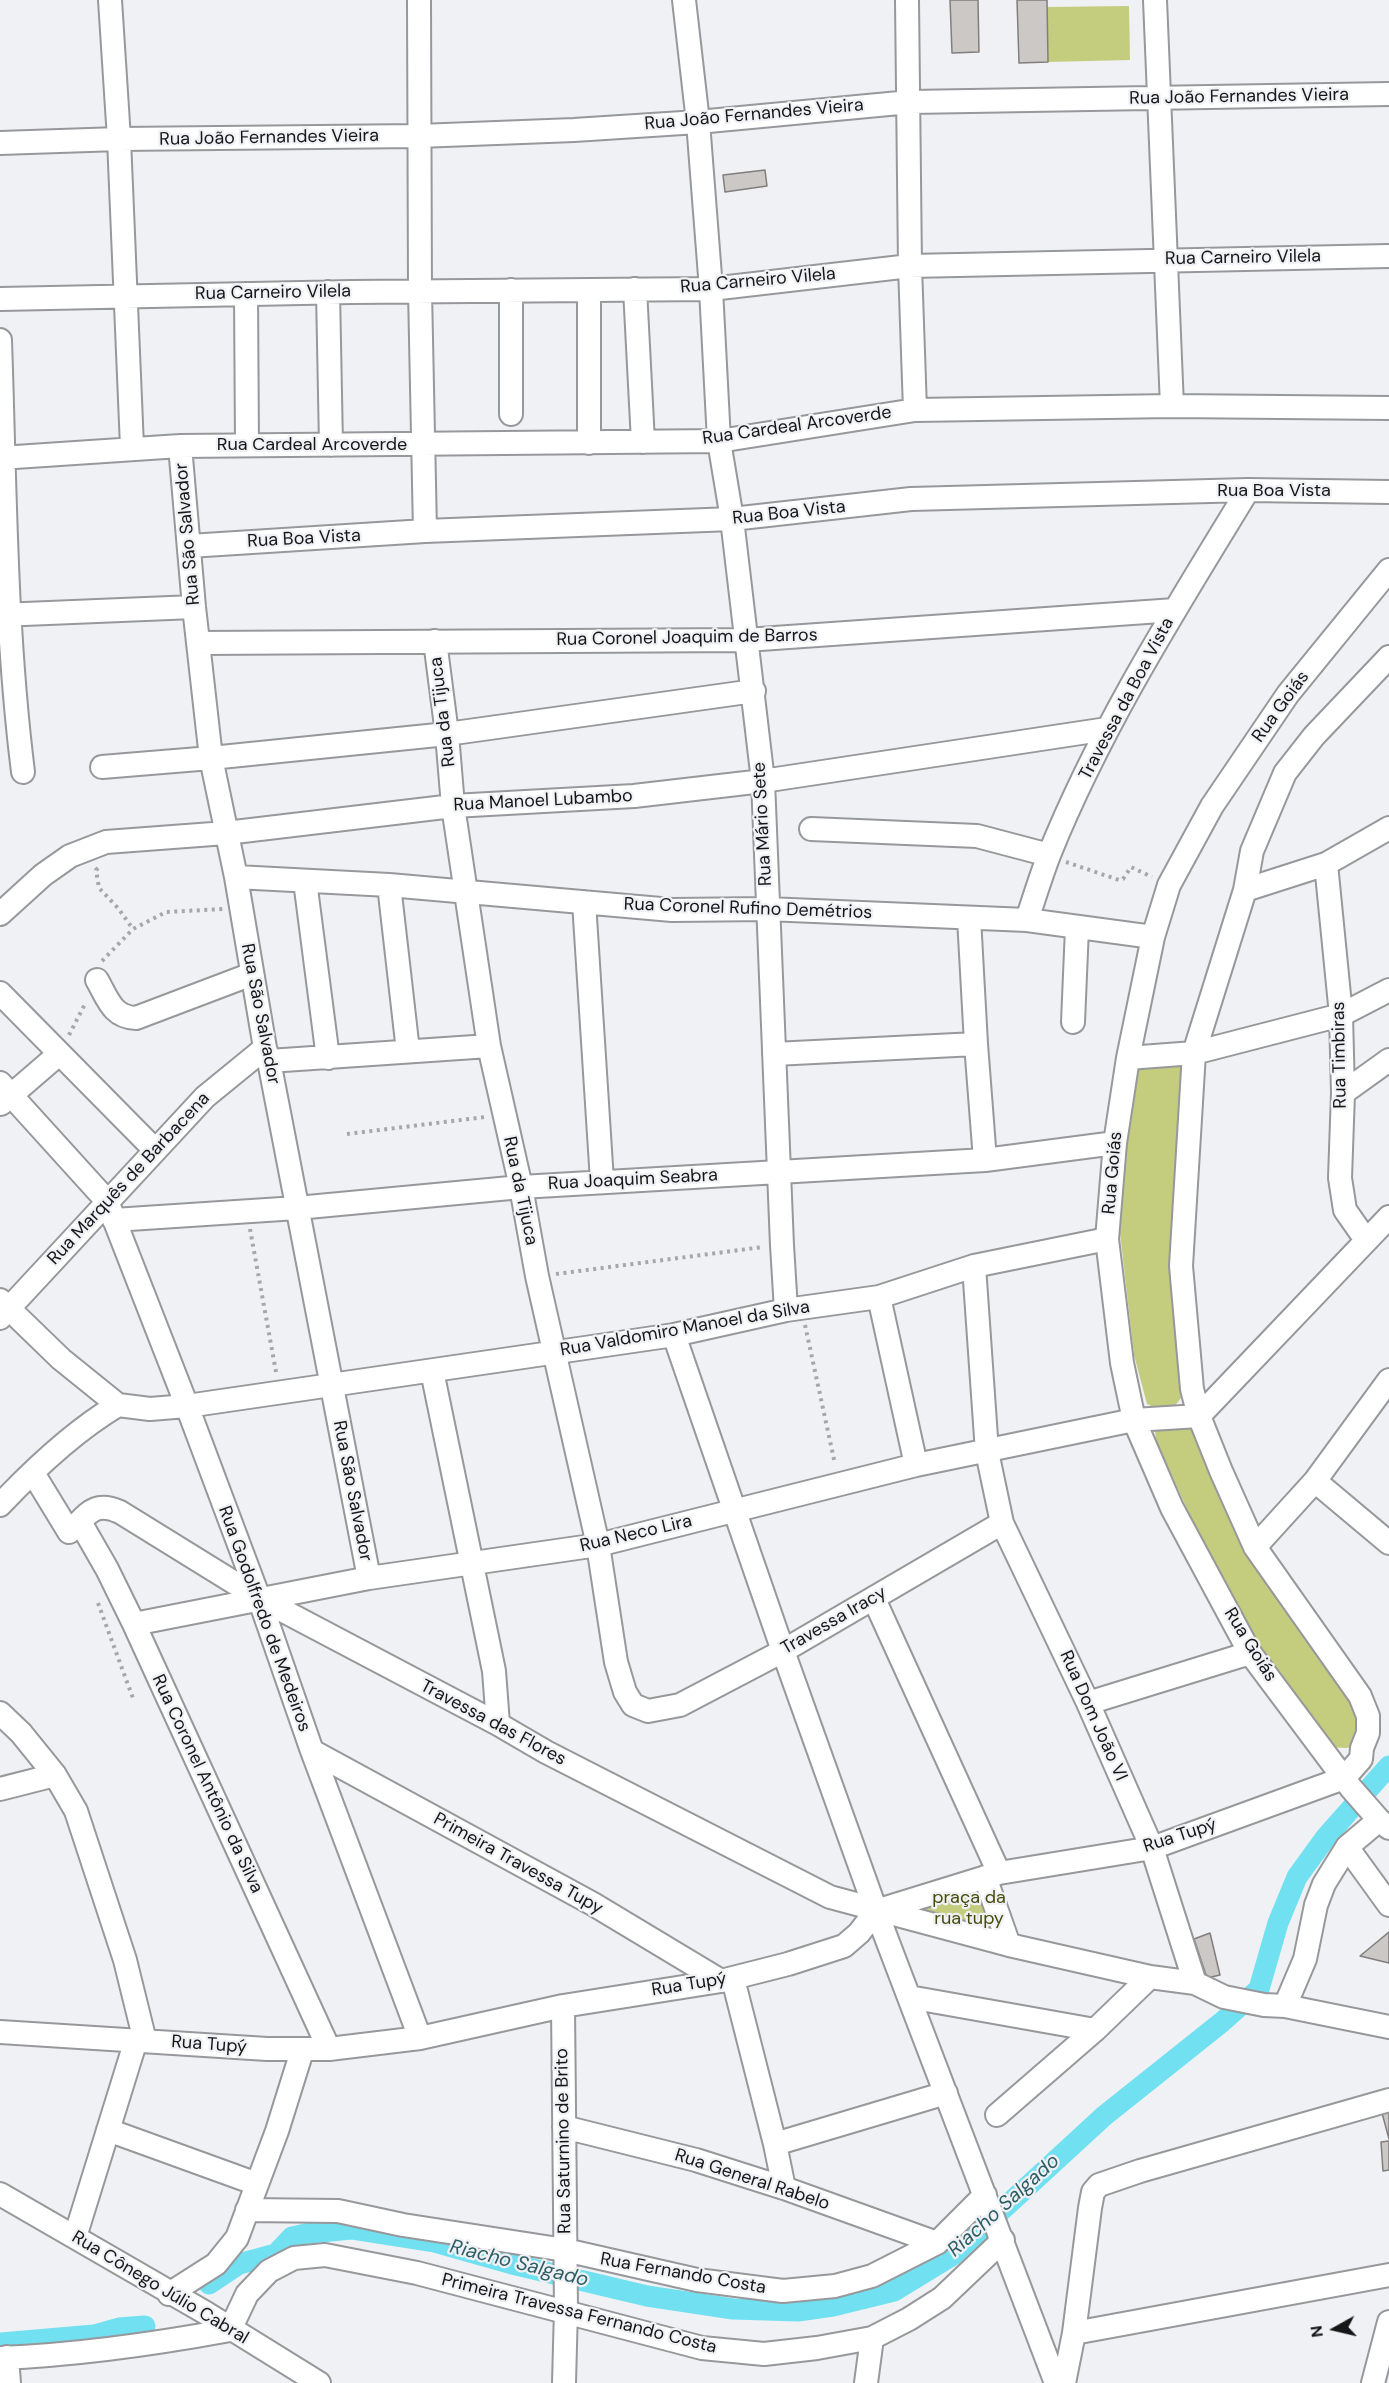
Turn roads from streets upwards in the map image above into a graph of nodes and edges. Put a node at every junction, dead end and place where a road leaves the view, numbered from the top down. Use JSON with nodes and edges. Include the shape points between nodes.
{"nodes":[{"id":1,"x":110,"y":0,"type":"edge"},
{"id":2,"x":418,"y":0,"type":"edge"},
{"id":3,"x":684,"y":0,"type":"edge"},
{"id":4,"x":908,"y":0,"type":"edge"},
{"id":5,"x":1155,"y":0,"type":"edge"},
{"id":6,"x":1389,"y":94,"type":"edge"},
{"id":7,"x":1159,"y":98,"type":"junction"},
{"id":8,"x":910,"y":102,"type":"junction"},
{"id":9,"x":698,"y":122,"type":"junction"},
{"id":10,"x":419,"y":136,"type":"junction"},
{"id":11,"x":119,"y":139,"type":"junction"},
{"id":12,"x":0,"y":143,"type":"edge"},
{"id":13,"x":1389,"y":256,"type":"edge"},
{"id":14,"x":1165,"y":260,"type":"junction"},
{"id":15,"x":910,"y":266,"type":"junction"},
{"id":16,"x":635,"y":289,"type":"junction"},
{"id":17,"x":711,"y":289,"type":"junction"},
{"id":18,"x":510,"y":290,"type":"junction"},
{"id":19,"x":589,"y":290,"type":"junction"},
{"id":20,"x":420,"y":291,"type":"junction"},
{"id":21,"x":328,"y":292,"type":"junction"},
{"id":22,"x":246,"y":294,"type":"junction"},
{"id":23,"x":127,"y":295,"type":"junction"},
{"id":24,"x":0,"y":299,"type":"edge"},
{"id":25,"x":0,"y":339,"type":"edge"},
{"id":26,"x":1172,"y":406,"type":"junction"},
{"id":27,"x":1389,"y":408,"type":"edge"},
{"id":28,"x":915,"y":410,"type":"junction"},
{"id":29,"x":511,"y":414,"type":"dead end"},
{"id":30,"x":719,"y":441,"type":"junction"},
{"id":31,"x":589,"y":442,"type":"junction"},
{"id":32,"x":643,"y":442,"type":"junction"},
{"id":33,"x":247,"y":445,"type":"junction"},
{"id":34,"x":331,"y":445,"type":"junction"},
{"id":35,"x":422,"y":445,"type":"junction"},
{"id":36,"x":180,"y":446,"type":"junction"},
{"id":37,"x":132,"y":447,"type":"junction"},
{"id":38,"x":2,"y":458,"type":"edge"},
{"id":39,"x":1248,"y":490,"type":"junction"},
{"id":40,"x":1389,"y":492,"type":"edge"},
{"id":41,"x":732,"y":519,"type":"junction"},
{"id":42,"x":425,"y":531,"type":"junction"},
{"id":43,"x":189,"y":546,"type":"junction"},
{"id":44,"x":1389,"y":570,"type":"edge"},
{"id":45,"x":194,"y":607,"type":"junction"},
{"id":46,"x":1175,"y":610,"type":"junction"},
{"id":47,"x":5,"y":615,"type":"edge"},
{"id":48,"x":747,"y":640,"type":"junction"},
{"id":49,"x":435,"y":641,"type":"junction"},
{"id":50,"x":198,"y":643,"type":"junction"},
{"id":51,"x":1389,"y":657,"type":"edge"},
{"id":52,"x":754,"y":691,"type":"junction"},
{"id":53,"x":1107,"y":729,"type":"junction"},
{"id":54,"x":447,"y":734,"type":"junction"},
{"id":55,"x":19,"y":735,"type":"junction"},
{"id":56,"x":0,"y":750,"type":"edge"},
{"id":57,"x":211,"y":758,"type":"junction"},
{"id":58,"x":102,"y":767,"type":"dead end"},
{"id":59,"x":23,"y":772,"type":"dead end"},
{"id":60,"x":763,"y":782,"type":"junction"},
{"id":61,"x":453,"y":806,"type":"junction"},
{"id":62,"x":1389,"y":828,"type":"edge"},
{"id":63,"x":811,"y":829,"type":"dead end"},
{"id":64,"x":226,"y":833,"type":"junction"},
{"id":65,"x":1049,"y":855,"type":"junction"},
{"id":66,"x":1326,"y":864,"type":"junction"},
{"id":67,"x":236,"y":877,"type":"junction"},
{"id":68,"x":305,"y":881,"type":"junction"},
{"id":69,"x":389,"y":885,"type":"junction"},
{"id":70,"x":1245,"y":890,"type":"junction"},
{"id":71,"x":466,"y":892,"type":"junction"},
{"id":72,"x":584,"y":902,"type":"junction"},
{"id":73,"x":767,"y":909,"type":"junction"},
{"id":74,"x":0,"y":914,"type":"edge"},
{"id":75,"x":969,"y":918,"type":"junction"},
{"id":76,"x":1027,"y":920,"type":"junction"},
{"id":77,"x":1077,"y":928,"type":"junction"},
{"id":78,"x":1153,"y":937,"type":"junction"},
{"id":79,"x":252,"y":974,"type":"junction"},
{"id":80,"x":97,"y":980,"type":"road end"},
{"id":81,"x":1389,"y":990,"type":"edge"},
{"id":82,"x":0,"y":993,"type":"edge"},
{"id":83,"x":1341,"y":1015,"type":"junction"},
{"id":84,"x":1072,"y":1022,"type":"dead end"},
{"id":85,"x":976,"y":1044,"type":"junction"},
{"id":86,"x":489,"y":1046,"type":"junction"},
{"id":87,"x":408,"y":1051,"type":"junction"},
{"id":88,"x":1194,"y":1053,"type":"junction"},
{"id":89,"x":59,"y":1054,"type":"junction"},
{"id":90,"x":774,"y":1054,"type":"junction"},
{"id":91,"x":267,"y":1055,"type":"junction"},
{"id":92,"x":328,"y":1058,"type":"junction"},
{"id":93,"x":1128,"y":1058,"type":"junction"},
{"id":94,"x":1389,"y":1060,"type":"edge"},
{"id":95,"x":1342,"y":1093,"type":"junction"},
{"id":96,"x":4,"y":1094,"type":"edge"},
{"id":97,"x":1115,"y":1143,"type":"junction"},
{"id":98,"x":155,"y":1150,"type":"junction"},
{"id":99,"x":985,"y":1160,"type":"junction"},
{"id":100,"x":780,"y":1172,"type":"junction"},
{"id":101,"x":602,"y":1181,"type":"junction"},
{"id":102,"x":521,"y":1186,"type":"junction"},
{"id":103,"x":297,"y":1208,"type":"junction"},
{"id":104,"x":110,"y":1210,"type":"junction"},
{"id":105,"x":1389,"y":1217,"type":"edge"},
{"id":106,"x":1107,"y":1239,"type":"junction"},
{"id":107,"x":1366,"y":1240,"type":"junction"},
{"id":108,"x":975,"y":1266,"type":"junction"},
{"id":109,"x":879,"y":1297,"type":"junction"},
{"id":110,"x":3,"y":1308,"type":"edge"},
{"id":111,"x":794,"y":1309,"type":"junction"},
{"id":112,"x":674,"y":1335,"type":"junction"},
{"id":113,"x":556,"y":1352,"type":"junction"},
{"id":114,"x":432,"y":1371,"type":"junction"},
{"id":115,"x":1389,"y":1380,"type":"edge"},
{"id":116,"x":331,"y":1385,"type":"junction"},
{"id":117,"x":118,"y":1405,"type":"junction"},
{"id":118,"x":188,"y":1406,"type":"junction"},
{"id":119,"x":1198,"y":1416,"type":"junction"},
{"id":120,"x":1134,"y":1420,"type":"junction"},
{"id":121,"x":987,"y":1452,"type":"junction"},
{"id":122,"x":916,"y":1465,"type":"junction"},
{"id":123,"x":33,"y":1473,"type":"junction"},
{"id":124,"x":1315,"y":1481,"type":"junction"},
{"id":125,"x":1,"y":1503,"type":"edge"},
{"id":126,"x":734,"y":1511,"type":"junction"},
{"id":127,"x":1002,"y":1523,"type":"junction"},
{"id":128,"x":75,"y":1527,"type":"junction"},
{"id":129,"x":1389,"y":1543,"type":"edge"},
{"id":130,"x":598,"y":1545,"type":"junction"},
{"id":131,"x":1255,"y":1547,"type":"junction"},
{"id":132,"x":471,"y":1564,"type":"junction"},
{"id":133,"x":369,"y":1578,"type":"junction"},
{"id":134,"x":259,"y":1598,"type":"junction"},
{"id":135,"x":874,"y":1599,"type":"junction"},
{"id":136,"x":134,"y":1624,"type":"junction"},
{"id":137,"x":783,"y":1651,"type":"junction"},
{"id":138,"x":1250,"y":1653,"type":"junction"},
{"id":139,"x":1088,"y":1703,"type":"junction"},
{"id":140,"x":662,"y":1710,"type":"joint"},
{"id":141,"x":0,"y":1713,"type":"edge"},
{"id":142,"x":498,"y":1724,"type":"junction"},
{"id":143,"x":312,"y":1751,"type":"junction"},
{"id":144,"x":56,"y":1775,"type":"junction"},
{"id":145,"x":1347,"y":1783,"type":"junction"},
{"id":146,"x":0,"y":1789,"type":"edge"},
{"id":147,"x":1379,"y":1819,"type":"edge"},
{"id":148,"x":1347,"y":1847,"type":"junction"},
{"id":149,"x":1152,"y":1848,"type":"junction"},
{"id":150,"x":992,"y":1875,"type":"junction"},
{"id":151,"x":1389,"y":1905,"type":"edge"},
{"id":152,"x":876,"y":1911,"type":"junction"},
{"id":153,"x":1009,"y":1945,"type":"junction"},
{"id":154,"x":1150,"y":1977,"type":"junction"},
{"id":155,"x":727,"y":1980,"type":"junction"},
{"id":156,"x":1195,"y":1983,"type":"junction"},
{"id":157,"x":909,"y":1997,"type":"junction"},
{"id":158,"x":563,"y":2006,"type":"junction"},
{"id":159,"x":1274,"y":2006,"type":"junction"},
{"id":160,"x":1389,"y":2027,"type":"edge"},
{"id":161,"x":1095,"y":2030,"type":"junction"},
{"id":162,"x":0,"y":2032,"type":"edge"},
{"id":163,"x":420,"y":2038,"type":"junction"},
{"id":164,"x":141,"y":2041,"type":"junction"},
{"id":165,"x":329,"y":2049,"type":"junction"},
{"id":166,"x":302,"y":2051,"type":"junction"},
{"id":167,"x":946,"y":2093,"type":"junction"},
{"id":168,"x":1389,"y":2100,"type":"edge"},
{"id":169,"x":996,"y":2115,"type":"dead end"},
{"id":170,"x":564,"y":2127,"type":"junction"},
{"id":171,"x":108,"y":2130,"type":"junction"},
{"id":172,"x":775,"y":2144,"type":"junction"},
{"id":173,"x":257,"y":2184,"type":"junction"},
{"id":174,"x":784,"y":2188,"type":"junction"},
{"id":175,"x":0,"y":2194,"type":"edge"},
{"id":176,"x":985,"y":2195,"type":"junction"},
{"id":177,"x":247,"y":2211,"type":"junction"},
{"id":178,"x":1001,"y":2236,"type":"junction"},
{"id":179,"x":75,"y":2237,"type":"junction"},
{"id":180,"x":937,"y":2243,"type":"junction"},
{"id":181,"x":565,"y":2252,"type":"junction"},
{"id":182,"x":1389,"y":2275,"type":"edge"},
{"id":183,"x":171,"y":2295,"type":"junction"},
{"id":184,"x":566,"y":2311,"type":"junction"},
{"id":185,"x":1389,"y":2322,"type":"edge"},
{"id":186,"x":230,"y":2330,"type":"junction"},
{"id":187,"x":1074,"y":2333,"type":"junction"},
{"id":188,"x":872,"y":2338,"type":"junction"},
{"id":189,"x":3,"y":2358,"type":"edge"},
{"id":190,"x":9,"y":2383,"type":"edge"},
{"id":191,"x":319,"y":2383,"type":"edge"},
{"id":192,"x":564,"y":2383,"type":"edge"},
{"id":193,"x":866,"y":2383,"type":"edge"},
{"id":194,"x":1056,"y":2383,"type":"edge"},
{"id":195,"x":1064,"y":2383,"type":"edge"},
{"id":196,"x":1373,"y":2383,"type":"edge"}],
"edges":[{"from":1,"to":11,"type":"street"},
{"from":2,"to":10,"type":"street"},
{"from":3,"to":9,"type":"street","name":"Rua Mário Sete"},
{"from":4,"to":8,"type":"street"},
{"from":5,"to":7,"type":"street"},
{"from":6,"to":7,"type":"street","name":"Rua João Fernandes Vieira"},
{"from":7,"to":8,"type":"street","name":"Rua João Fernandes Vieira"},
{"from":7,"to":14,"type":"street"},
{"from":8,"to":9,"type":"street","name":"Rua João Fernandes Vieira"},
{"from":8,"to":15,"type":"street"},
{"from":9,"to":10,"type":"street","name":"Rua João Fernandes Vieira"},
{"from":9,"to":17,"type":"street","name":"Rua Mário Sete"},
{"from":10,"to":11,"type":"street","name":"Rua João Fernandes Vieira"},
{"from":10,"to":20,"type":"street"},
{"from":11,"to":12,"type":"street","name":"Rua João Fernandes Vieira"},
{"from":11,"to":23,"type":"street"},
{"from":13,"to":14,"type":"street","name":"Rua Carneiro Vilela"},
{"from":14,"to":15,"type":"street","name":"Rua Carneiro Vilela"},
{"from":14,"to":26,"type":"street"},
{"from":15,"to":17,"type":"street","name":"Rua Carneiro Vilela"},
{"from":15,"to":28,"type":"street"},
{"from":16,"to":17,"type":"street","name":"Rua Carneiro Vilela"},
{"from":16,"to":19,"type":"street","name":"Rua Carneiro Vilela"},
{"from":16,"to":32,"type":"street"},
{"from":17,"to":30,"type":"street","name":"Rua Mário Sete"},
{"from":18,"to":19,"type":"street","name":"Rua Carneiro Vilela"},
{"from":18,"to":20,"type":"street","name":"Rua Carneiro Vilela"},
{"from":18,"to":29,"type":"street"},
{"from":19,"to":31,"type":"street"},
{"from":20,"to":21,"type":"street","name":"Rua Carneiro Vilela"},
{"from":20,"to":35,"type":"street"},
{"from":21,"to":22,"type":"street","name":"Rua Carneiro Vilela"},
{"from":21,"to":34,"type":"street"},
{"from":22,"to":23,"type":"street","name":"Rua Carneiro Vilela"},
{"from":22,"to":33,"type":"street"},
{"from":23,"to":24,"type":"street","name":"Rua Carneiro Vilela"},
{"from":23,"to":37,"type":"street"},
{"from":25,"to":38,"type":"street"},
{"from":26,"to":27,"type":"street","name":"Rua Cardeal Arcoverde"},
{"from":26,"to":28,"type":"street","name":"Rua Cardeal Arcoverde"},
{"from":28,"to":30,"type":"street","name":"Rua Cardeal Arcoverde"},
{"from":30,"to":32,"type":"street","name":"Rua Cardeal Arcoverde"},
{"from":30,"to":41,"type":"street","name":"Rua Mário Sete"},
{"from":31,"to":32,"type":"street","name":"Rua Cardeal Arcoverde"},
{"from":31,"to":35,"type":"street","name":"Rua Cardeal Arcoverde"},
{"from":33,"to":34,"type":"street","name":"Rua Cardeal Arcoverde"},
{"from":33,"to":36,"type":"street","name":"Rua Cardeal Arcoverde"},
{"from":34,"to":35,"type":"street","name":"Rua Cardeal Arcoverde"},
{"from":35,"to":42,"type":"street"},
{"from":36,"to":37,"type":"street","name":"Rua Cardeal Arcoverde"},
{"from":36,"to":43,"type":"street","name":"Rua São Salvador"},
{"from":37,"to":38,"type":"street","name":"Rua Cardeal Arcoverde"},
{"from":38,"to":47,"type":"street"},
{"from":39,"to":40,"type":"street","name":"Rua Boa Vista"},
{"from":39,"to":41,"type":"street","name":"Rua Boa Vista","via":[[912,499]]},
{"from":39,"to":46,"type":"street","name":"Travessa da Boa Vista"},
{"from":41,"to":42,"type":"street","name":"Rua Boa Vista"},
{"from":41,"to":48,"type":"street","name":"Rua Mário Sete"},
{"from":42,"to":43,"type":"street","name":"Rua Boa Vista"},
{"from":43,"to":45,"type":"street","name":"Rua São Salvador"},
{"from":44,"to":78,"type":"street","name":"Rua Goiás","via":[[1288,694],[1212,806],[1169,885]]},
{"from":45,"to":47,"type":"street"},
{"from":45,"to":50,"type":"street","name":"Rua São Salvador"},
{"from":46,"to":48,"type":"street","name":"Rua Coronel Joaquim de Barros"},
{"from":46,"to":53,"type":"street","name":"Travessa da Boa Vista"},
{"from":47,"to":55,"type":"street"},
{"from":48,"to":49,"type":"street","name":"Rua Coronel Joaquim de Barros"},
{"from":48,"to":52,"type":"street","name":"Rua Mário Sete"},
{"from":49,"to":50,"type":"street","name":"Rua Coronel Joaquim de Barros"},
{"from":49,"to":54,"type":"street","name":"Rua da Tijuca"},
{"from":50,"to":57,"type":"street","name":"Rua São Salvador"},
{"from":51,"to":70,"type":"street","via":[[1314,736],[1285,773],[1252,851]]},
{"from":52,"to":54,"type":"street"},
{"from":52,"to":60,"type":"street","name":"Rua Mário Sete"},
{"from":53,"to":60,"type":"street","name":"Rua Manoel Lubambo"},
{"from":53,"to":65,"type":"street","name":"Travessa da Boa Vista"},
{"from":54,"to":57,"type":"street"},
{"from":54,"to":61,"type":"street","name":"Rua da Tijuca"},
{"from":55,"to":56,"type":"street"},
{"from":55,"to":59,"type":"street"},
{"from":57,"to":58,"type":"street"},
{"from":57,"to":64,"type":"street","name":"Rua São Salvador"},
{"from":60,"to":61,"type":"street","name":"Rua Manoel Lubambo","via":[[634,796]]},
{"from":60,"to":73,"type":"street","name":"Rua Mário Sete"},
{"from":61,"to":64,"type":"street","name":"Rua Manoel Lubambo"},
{"from":61,"to":71,"type":"street","name":"Rua da Tijuca"},
{"from":62,"to":66,"type":"street"},
{"from":63,"to":65,"type":"street","via":[[977,836]]},
{"from":64,"to":67,"type":"street","name":"Rua São Salvador"},
{"from":64,"to":74,"type":"street","name":"Rua Manoel Lubambo","via":[[106,842],[70,856]]},
{"from":65,"to":76,"type":"street","name":"Travessa da Boa Vista"},
{"from":66,"to":70,"type":"street"},
{"from":66,"to":83,"type":"street","name":"Rua Timbiras"},
{"from":67,"to":68,"type":"street","name":"Rua Coronel Rufino Demétrios"},
{"from":67,"to":79,"type":"street","name":"Rua São Salvador"},
{"from":68,"to":69,"type":"street","name":"Rua Coronel Rufino Demétrios"},
{"from":68,"to":92,"type":"street"},
{"from":69,"to":71,"type":"street","name":"Rua Coronel Rufino Demétrios"},
{"from":69,"to":87,"type":"street"},
{"from":70,"to":88,"type":"street"},
{"from":71,"to":72,"type":"street","name":"Rua Coronel Rufino Demétrios"},
{"from":71,"to":86,"type":"street","name":"Rua da Tijuca"},
{"from":72,"to":73,"type":"street","name":"Rua Coronel Rufino Demétrios","via":[[672,910]]},
{"from":72,"to":101,"type":"street"},
{"from":73,"to":75,"type":"street","name":"Rua Coronel Rufino Demétrios"},
{"from":73,"to":90,"type":"street","name":"Rua Mário Sete"},
{"from":75,"to":76,"type":"street","name":"Rua Coronel Rufino Demétrios"},
{"from":75,"to":85,"type":"street"},
{"from":76,"to":77,"type":"street","name":"Rua Coronel Rufino Demétrios"},
{"from":77,"to":78,"type":"street","name":"Rua Coronel Rufino Demétrios"},
{"from":77,"to":84,"type":"street"},
{"from":78,"to":93,"type":"street","name":"Rua Goiás"},
{"from":79,"to":80,"type":"street","via":[[136,1018],[124,1018],[114,1010]]},
{"from":79,"to":91,"type":"street","name":"Rua São Salvador"},
{"from":81,"to":83,"type":"street"},
{"from":82,"to":89,"type":"street"},
{"from":83,"to":88,"type":"street"},
{"from":83,"to":95,"type":"street","name":"Rua Timbiras"},
{"from":85,"to":90,"type":"street"},
{"from":85,"to":99,"type":"street"},
{"from":86,"to":87,"type":"street"},
{"from":86,"to":102,"type":"street","name":"Rua da Tijuca"},
{"from":87,"to":92,"type":"street"},
{"from":88,"to":93,"type":"street"},
{"from":88,"to":119,"type":"street","via":[[1181,1266]]},
{"from":89,"to":96,"type":"street"},
{"from":89,"to":98,"type":"street"},
{"from":90,"to":100,"type":"street","name":"Rua Mário Sete"},
{"from":91,"to":92,"type":"street"},
{"from":91,"to":98,"type":"street","name":"Rua Marquês de Barbacena","via":[[205,1097]]},
{"from":91,"to":103,"type":"street","name":"Rua São Salvador"},
{"from":93,"to":97,"type":"street","name":"Rua Goiás"},
{"from":94,"to":95,"type":"street"},
{"from":95,"to":107,"type":"street","name":"Rua Timbiras","via":[[1340,1178],[1345,1210]]},
{"from":96,"to":104,"type":"street"},
{"from":97,"to":99,"type":"street","name":"Rua Joaquim Seabra"},
{"from":97,"to":106,"type":"street","name":"Rua Goiás"},
{"from":98,"to":104,"type":"street","name":"Rua Marquês de Barbacena"},
{"from":99,"to":100,"type":"street","name":"Rua Joaquim Seabra"},
{"from":100,"to":101,"type":"street","name":"Rua Joaquim Seabra"},
{"from":100,"to":111,"type":"street","name":"Rua Mário Sete","via":[[782,1245]]},
{"from":101,"to":102,"type":"street","name":"Rua Joaquim Seabra"},
{"from":102,"to":103,"type":"street","name":"Rua Joaquim Seabra"},
{"from":102,"to":113,"type":"street","name":"Rua da Tijuca"},
{"from":103,"to":104,"type":"street","name":"Rua Joaquim Seabra"},
{"from":103,"to":116,"type":"street","name":"Rua São Salvador"},
{"from":104,"to":110,"type":"street","name":"Rua Marquês de Barbacena"},
{"from":104,"to":118,"type":"street","name":"Rua Godolfredo de Medeiros"},
{"from":105,"to":107,"type":"street"},
{"from":106,"to":108,"type":"street","name":"Rua Valdomiro Manoel da Silva"},
{"from":106,"to":120,"type":"street","name":"Rua Goiás","via":[[1122,1363]]},
{"from":107,"to":119,"type":"street"},
{"from":108,"to":109,"type":"street","name":"Rua Valdomiro Manoel da Silva"},
{"from":108,"to":121,"type":"street","name":"Rua Dom João VI"},
{"from":109,"to":111,"type":"street","name":"Rua Valdomiro Manoel da Silva"},
{"from":109,"to":122,"type":"street"},
{"from":110,"to":117,"type":"street"},
{"from":111,"to":112,"type":"street","name":"Rua Valdomiro Manoel da Silva"},
{"from":112,"to":113,"type":"street","name":"Rua Valdomiro Manoel da Silva"},
{"from":112,"to":126,"type":"street"},
{"from":113,"to":114,"type":"street","name":"Rua Valdomiro Manoel da Silva"},
{"from":113,"to":130,"type":"street","name":"Rua da Tijuca"},
{"from":114,"to":116,"type":"street","name":"Rua Valdomiro Manoel da Silva"},
{"from":114,"to":132,"type":"street"},
{"from":115,"to":124,"type":"street"},
{"from":116,"to":118,"type":"street","name":"Rua Valdomiro Manoel da Silva"},
{"from":116,"to":133,"type":"street","name":"Rua São Salvador"},
{"from":117,"to":118,"type":"street","name":"Rua Valdomiro Manoel da Silva","via":[[150,1409]]},
{"from":117,"to":123,"type":"street","via":[[94,1419]]},
{"from":118,"to":134,"type":"street","name":"Rua Godolfredo de Medeiros"},
{"from":119,"to":120,"type":"street","name":"Rua Neco Lira"},
{"from":119,"to":131,"type":"street"},
{"from":120,"to":121,"type":"street","name":"Rua Neco Lira"},
{"from":120,"to":138,"type":"street","name":"Rua Goiás","via":[[1172,1508]]},
{"from":121,"to":122,"type":"street","name":"Rua Neco Lira"},
{"from":121,"to":127,"type":"street","name":"Rua Dom João VI"},
{"from":122,"to":126,"type":"street","name":"Rua Neco Lira"},
{"from":123,"to":125,"type":"street"},
{"from":123,"to":128,"type":"street","name":"Rua Coronel Antônio da Silva"},
{"from":124,"to":129,"type":"street"},
{"from":124,"to":131,"type":"street"},
{"from":126,"to":130,"type":"street","name":"Rua Neco Lira"},
{"from":126,"to":137,"type":"street"},
{"from":127,"to":135,"type":"street","name":"Travessa Iracy"},
{"from":127,"to":139,"type":"street","name":"Rua Dom João VI"},
{"from":128,"to":134,"type":"street","name":"Travessa das Flores","via":[[92,1509],[111,1508]]},
{"from":128,"to":136,"type":"street","name":"Rua Coronel Antônio da Silva","via":[[107,1569]]},
{"from":130,"to":132,"type":"street","name":"Rua Neco Lira"},
{"from":130,"to":140,"type":"street","name":"Rua da Tijuca","via":[[616,1662],[625,1692],[633,1705],[648,1711]]},
{"from":131,"to":145,"type":"street","via":[[1360,1696],[1368,1716],[1368,1733],[1360,1759]]},
{"from":132,"to":133,"type":"street","name":"Rua Neco Lira"},
{"from":132,"to":142,"type":"street","via":[[494,1671]]},
{"from":133,"to":134,"type":"street","name":"Rua Neco Lira"},
{"from":134,"to":136,"type":"street","name":"Rua Neco Lira"},
{"from":134,"to":142,"type":"street","name":"Travessa das Flores"},
{"from":134,"to":143,"type":"street","name":"Rua Godolfredo de Medeiros"},
{"from":135,"to":137,"type":"street","name":"Travessa Iracy"},
{"from":135,"to":150,"type":"street"},
{"from":136,"to":165,"type":"street","name":"Rua Coronel Antônio da Silva"},
{"from":137,"to":140,"type":"street","name":"Travessa Iracy","via":[[680,1705]]},
{"from":137,"to":152,"type":"street"},
{"from":138,"to":139,"type":"street"},
{"from":138,"to":145,"type":"street","name":"Rua Goiás"},
{"from":139,"to":149,"type":"street","name":"Rua Dom João VI"},
{"from":141,"to":144,"type":"street"},
{"from":142,"to":152,"type":"street","name":"Travessa das Flores","via":[[830,1897]]},
{"from":143,"to":155,"type":"street","name":"Primeira Travessa Tupy"},
{"from":143,"to":163,"type":"street","name":"Rua Godolfredo de Medeiros"},
{"from":144,"to":146,"type":"street"},
{"from":144,"to":164,"type":"street","via":[[76,1811],[97,1872],[125,1960]]},
{"from":145,"to":147,"type":"street","name":"Rua Goiás"},
{"from":145,"to":149,"type":"street","name":"Rua Tupý"},
{"from":147,"to":148,"type":"street"},
{"from":148,"to":151,"type":"street"},
{"from":148,"to":159,"type":"street","via":[[1316,1905],[1305,1959]]},
{"from":149,"to":150,"type":"street","name":"Rua Tupý"},
{"from":149,"to":156,"type":"street","name":"Rua Dom João VI"},
{"from":150,"to":152,"type":"street","name":"Rua Tupý"},
{"from":150,"to":153,"type":"street"},
{"from":152,"to":153,"type":"street","name":"Travessa das Flores"},
{"from":152,"to":155,"type":"street","name":"Rua Tupý","via":[[844,1946]]},
{"from":152,"to":157,"type":"street"},
{"from":153,"to":154,"type":"street","name":"Travessa das Flores"},
{"from":154,"to":156,"type":"street","name":"Travessa das Flores"},
{"from":154,"to":161,"type":"street"},
{"from":155,"to":158,"type":"street","name":"Rua Tupý"},
{"from":155,"to":172,"type":"street"},
{"from":156,"to":159,"type":"street","name":"Travessa das Flores","via":[[1224,1997]]},
{"from":157,"to":161,"type":"street"},
{"from":157,"to":167,"type":"street"},
{"from":158,"to":163,"type":"street","name":"Rua Tupý"},
{"from":158,"to":170,"type":"street","name":"Rua Saturnino de Brito"},
{"from":159,"to":160,"type":"street","name":"Travessa das Flores"},
{"from":161,"to":169,"type":"street"},
{"from":162,"to":164,"type":"street","name":"Rua Tupý"},
{"from":163,"to":165,"type":"street","name":"Rua Tupý"},
{"from":164,"to":166,"type":"street","name":"Rua Tupý"},
{"from":164,"to":171,"type":"street"},
{"from":165,"to":166,"type":"street","name":"Rua Tupý"},
{"from":166,"to":173,"type":"street"},
{"from":167,"to":172,"type":"street"},
{"from":167,"to":176,"type":"street"},
{"from":168,"to":187,"type":"street","via":[[1099,2185],[1093,2192],[1090,2208]]},
{"from":170,"to":174,"type":"street","name":"Rua General Rabelo","via":[[696,2160]]},
{"from":170,"to":181,"type":"street","name":"Rua Saturnino de Brito"},
{"from":171,"to":173,"type":"street"},
{"from":171,"to":179,"type":"street"},
{"from":172,"to":174,"type":"street"},
{"from":173,"to":177,"type":"street"},
{"from":174,"to":180,"type":"street","name":"Rua General Rabelo"},
{"from":175,"to":179,"type":"street","name":"Rua Cônego Júlio Cabral"},
{"from":176,"to":178,"type":"street"},
{"from":176,"to":180,"type":"street","name":"Rua Fernando Costa"},
{"from":177,"to":181,"type":"street","name":"Rua Fernando Costa","via":[[338,2211]]},
{"from":177,"to":183,"type":"street","via":[[237,2238],[216,2264]]},
{"from":178,"to":188,"type":"street","name":"Primeira Travessa Fernando Costa","via":[[942,2298]]},
{"from":178,"to":194,"type":"street"},
{"from":179,"to":183,"type":"street","name":"Rua Cônego Júlio Cabral"},
{"from":180,"to":181,"type":"street","name":"Rua Fernando Costa","via":[[872,2276],[835,2286],[783,2291],[697,2280]]},
{"from":181,"to":184,"type":"street","name":"Rua Saturnino de Brito"},
{"from":182,"to":187,"type":"street"},
{"from":183,"to":186,"type":"street","name":"Rua Cônego Júlio Cabral"},
{"from":184,"to":186,"type":"street","name":"Primeira Travessa Fernando Costa","via":[[417,2273],[325,2255],[294,2258],[269,2271],[247,2295]]},
{"from":184,"to":188,"type":"street","name":"Primeira Travessa Fernando Costa","via":[[702,2348],[764,2354]]},
{"from":184,"to":192,"type":"street","name":"Rua Saturnino de Brito"},
{"from":185,"to":196,"type":"street"},
{"from":186,"to":189,"type":"street"},
{"from":186,"to":191,"type":"street","name":"Rua Cônego Júlio Cabral"},
{"from":187,"to":195,"type":"street"},
{"from":188,"to":193,"type":"street"},
{"from":189,"to":190,"type":"street"}]}
